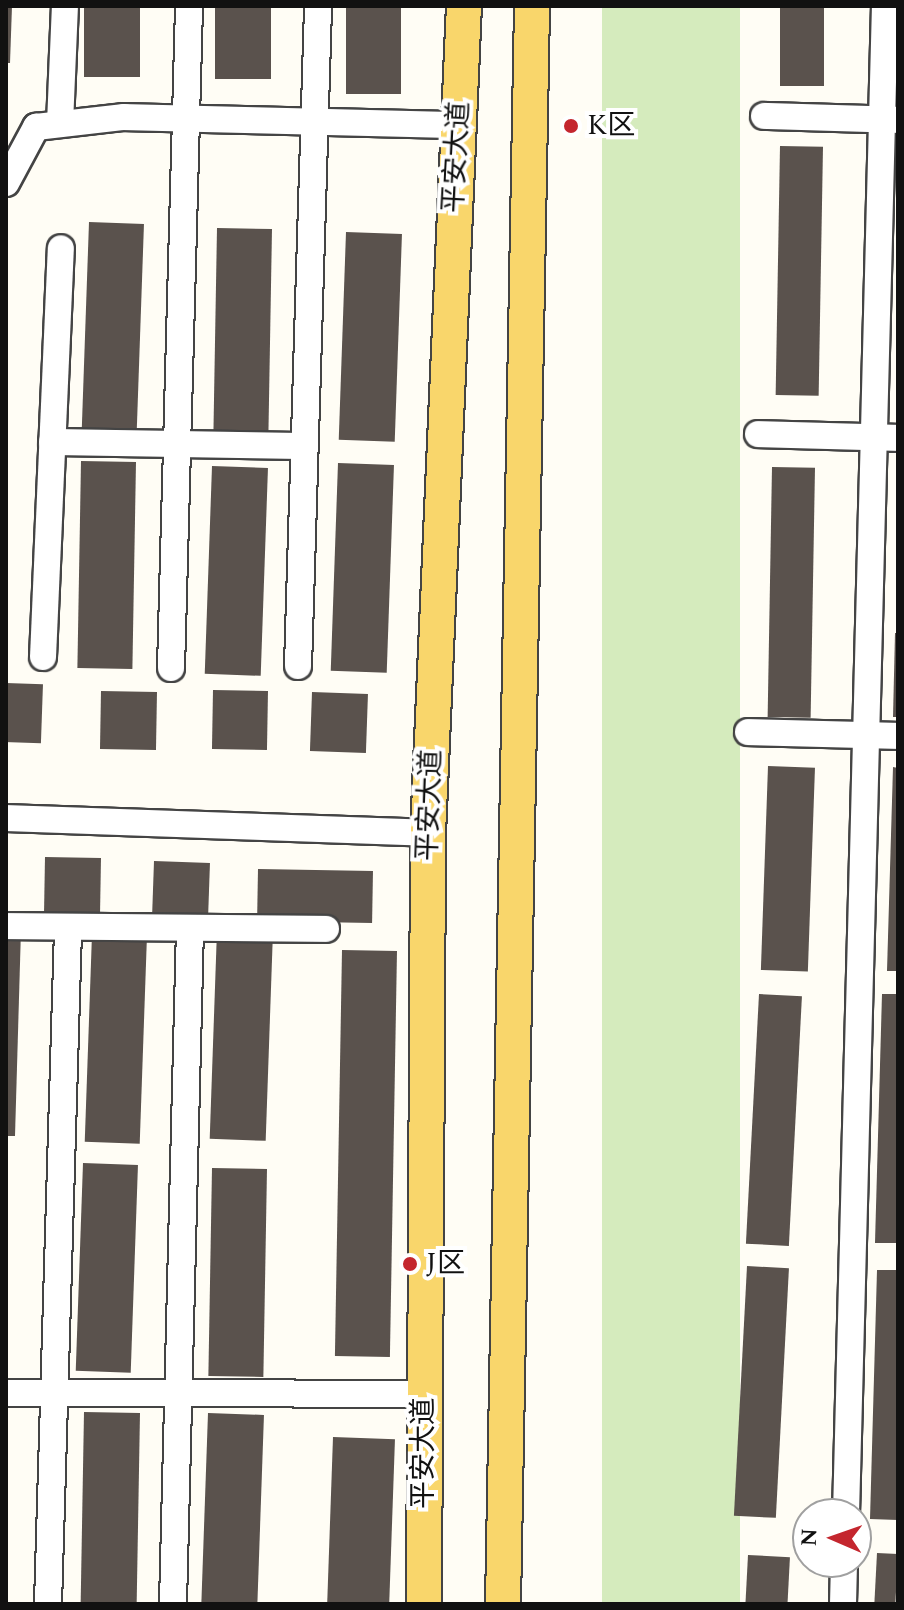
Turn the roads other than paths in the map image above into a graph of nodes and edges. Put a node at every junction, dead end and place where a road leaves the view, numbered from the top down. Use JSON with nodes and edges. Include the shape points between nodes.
{"nodes":[{"id":1,"x":65,"y":6,"type":"edge"},
{"id":2,"x":189,"y":6,"type":"edge"},
{"id":3,"x":318,"y":6,"type":"edge"},
{"id":4,"x":464,"y":6,"type":"edge"},
{"id":5,"x":532,"y":6,"type":"edge"},
{"id":6,"x":885,"y":6,"type":"edge"},
{"id":7,"x":764,"y":116,"type":"dead end"},
{"id":8,"x":185,"y":118,"type":"junction"},
{"id":9,"x":891,"y":120,"type":"edge"},
{"id":10,"x":311,"y":122,"type":"junction"},
{"id":11,"x":60,"y":124,"type":"junction"},
{"id":12,"x":459,"y":125,"type":"junction"},
{"id":13,"x":14,"y":148,"type":"edge"},
{"id":14,"x":6,"y":183,"type":"edge"},
{"id":15,"x":61,"y":248,"type":"dead end"},
{"id":16,"x":758,"y":434,"type":"dead end"},
{"id":17,"x":886,"y":437,"type":"edge"},
{"id":18,"x":52,"y":442,"type":"junction"},
{"id":19,"x":177,"y":445,"type":"junction"},
{"id":20,"x":303,"y":446,"type":"junction"},
{"id":21,"x":43,"y":657,"type":"dead end"},
{"id":22,"x":298,"y":666,"type":"dead end"},
{"id":23,"x":171,"y":668,"type":"dead end"},
{"id":24,"x":748,"y":732,"type":"dead end"},
{"id":25,"x":865,"y":735,"type":"junction"},
{"id":26,"x":898,"y":736,"type":"edge"},
{"id":27,"x":6,"y":818,"type":"edge"},
{"id":28,"x":428,"y":833,"type":"junction"},
{"id":29,"x":6,"y":926,"type":"edge"},
{"id":30,"x":190,"y":928,"type":"junction"},
{"id":31,"x":68,"y":929,"type":"junction"},
{"id":32,"x":326,"y":929,"type":"dead end"},
{"id":33,"x":6,"y":1393,"type":"edge"},
{"id":34,"x":58,"y":1394,"type":"junction"},
{"id":35,"x":175,"y":1394,"type":"junction"},
{"id":36,"x":425,"y":1394,"type":"junction"},
{"id":37,"x":846,"y":1498,"type":"edge"},
{"id":38,"x":844,"y":1578,"type":"edge"},
{"id":39,"x":48,"y":1604,"type":"edge"},
{"id":40,"x":173,"y":1604,"type":"edge"},
{"id":41,"x":424,"y":1604,"type":"edge"},
{"id":42,"x":503,"y":1604,"type":"edge"},
{"id":43,"x":843,"y":1604,"type":"edge"}],
"edges":[{"from":1,"to":11,"type":"street"},
{"from":2,"to":8,"type":"street"},
{"from":3,"to":10,"type":"street"},
{"from":4,"to":12,"type":"main road","name":"平安大道"},
{"from":5,"to":42,"type":"main road"},
{"from":6,"to":9,"type":"street"},
{"from":7,"to":9,"type":"street"},
{"from":8,"to":10,"type":"street"},
{"from":8,"to":11,"type":"street"},
{"from":8,"to":19,"type":"street"},
{"from":9,"to":17,"type":"street"},
{"from":10,"to":12,"type":"street"},
{"from":10,"to":20,"type":"street"},
{"from":11,"to":13,"type":"street","via":[[36,127]]},
{"from":12,"to":28,"type":"main road","name":"平安大道"},
{"from":13,"to":14,"type":"street"},
{"from":15,"to":18,"type":"street"},
{"from":16,"to":17,"type":"street"},
{"from":17,"to":25,"type":"street"},
{"from":18,"to":19,"type":"street"},
{"from":18,"to":21,"type":"street"},
{"from":19,"to":20,"type":"street"},
{"from":19,"to":23,"type":"street"},
{"from":20,"to":22,"type":"street"},
{"from":24,"to":25,"type":"street"},
{"from":25,"to":26,"type":"street"},
{"from":25,"to":37,"type":"street"},
{"from":27,"to":28,"type":"street"},
{"from":28,"to":36,"type":"main road","name":"平安大道"},
{"from":29,"to":31,"type":"street"},
{"from":30,"to":31,"type":"street"},
{"from":30,"to":32,"type":"street"},
{"from":30,"to":35,"type":"street"},
{"from":31,"to":34,"type":"street"},
{"from":33,"to":34,"type":"street"},
{"from":34,"to":35,"type":"street"},
{"from":34,"to":39,"type":"street"},
{"from":35,"to":36,"type":"street"},
{"from":35,"to":40,"type":"street"},
{"from":36,"to":41,"type":"main road","name":"平安大道"},
{"from":38,"to":43,"type":"street"}]}
